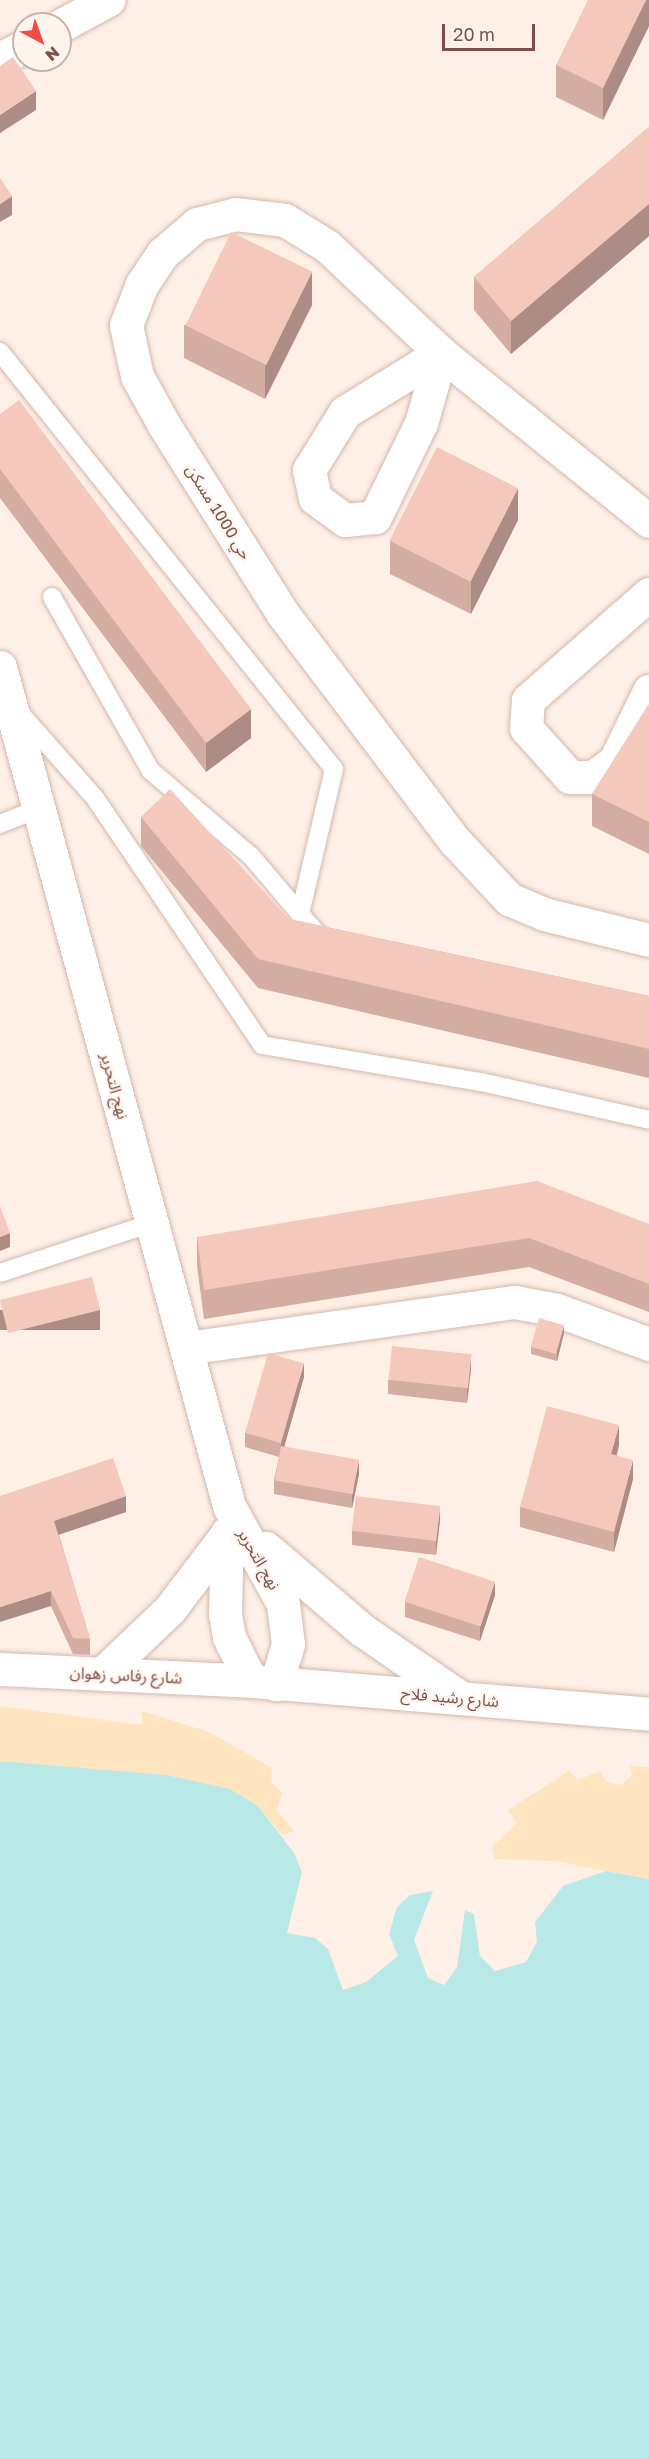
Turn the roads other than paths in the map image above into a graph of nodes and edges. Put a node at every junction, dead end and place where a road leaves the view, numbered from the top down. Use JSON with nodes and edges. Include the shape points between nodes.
{"nodes":[{"id":1,"x":108,"y":0,"type":"edge"},
{"id":2,"x":72,"y":20,"type":"edge"},
{"id":3,"x":0,"y":352,"type":"edge"},
{"id":4,"x":441,"y":353,"type":"junction"},
{"id":5,"x":649,"y":521,"type":"edge"},
{"id":6,"x":649,"y":594,"type":"edge"},
{"id":7,"x":52,"y":597,"type":"dead end"},
{"id":8,"x":0,"y":667,"type":"edge"},
{"id":9,"x":649,"y":691,"type":"edge"},
{"id":10,"x":10,"y":702,"type":"junction"},
{"id":11,"x":40,"y":808,"type":"junction"},
{"id":12,"x":0,"y":824,"type":"edge"},
{"id":13,"x":300,"y":914,"type":"junction"},
{"id":14,"x":649,"y":940,"type":"edge"},
{"id":15,"x":346,"y":945,"type":"edge"},
{"id":16,"x":649,"y":1120,"type":"edge"},
{"id":17,"x":152,"y":1223,"type":"junction"},
{"id":18,"x":0,"y":1273,"type":"edge"},
{"id":19,"x":649,"y":1344,"type":"edge"},
{"id":20,"x":186,"y":1348,"type":"junction"},
{"id":21,"x":232,"y":1521,"type":"junction"},
{"id":22,"x":0,"y":1668,"type":"edge"},
{"id":23,"x":102,"y":1674,"type":"junction"},
{"id":24,"x":264,"y":1682,"type":"junction"},
{"id":25,"x":462,"y":1698,"type":"junction"},
{"id":26,"x":649,"y":1714,"type":"edge"}],
"edges":[{"from":1,"to":2,"type":"street"},
{"from":3,"to":13,"type":"lane","via":[[334,769]]},
{"from":4,"to":4,"type":"street","via":[[345,412],[309,470],[315,498],[345,520],[375,517],[421,423]]},
{"from":4,"to":5,"type":"street","name":"حي 1000 مسكن"},
{"from":4,"to":14,"type":"street","name":"حي 1000 مسكن","via":[[327,246],[285,220],[236,214],[196,224],[163,253],[142,284],[126,325],[137,376],[283,614],[484,875],[508,899],[544,914]]},
{"from":6,"to":9,"type":"street","via":[[528,700],[526,728],[570,777],[593,777],[615,761]]},
{"from":7,"to":13,"type":"lane","via":[[151,771],[251,856]]},
{"from":8,"to":10,"type":"street","name":"نهج التحرير"},
{"from":10,"to":11,"type":"street","name":"نهج التحرير"},
{"from":10,"to":16,"type":"lane","via":[[95,798],[262,1045],[481,1083]]},
{"from":11,"to":12,"type":"lane"},
{"from":11,"to":17,"type":"street","name":"نهج التحرير"},
{"from":13,"to":15,"type":"lane","via":[[322,941]]},
{"from":17,"to":18,"type":"lane"},
{"from":17,"to":20,"type":"street","name":"نهج التحرير"},
{"from":19,"to":20,"type":"street","via":[[557,1310],[514,1302]]},
{"from":20,"to":21,"type":"street","name":"نهج التحرير"},
{"from":21,"to":23,"type":"street","via":[[170,1609]]},
{"from":21,"to":24,"type":"street","name":"نهج التحرير","via":[[225,1614],[235,1652]]},
{"from":21,"to":24,"type":"street","name":"نهج التحرير","via":[[284,1604],[288,1644]]},
{"from":21,"to":25,"type":"street","via":[[362,1630]]},
{"from":22,"to":23,"type":"street","name":"شارع رفاس زهوان"},
{"from":23,"to":24,"type":"street","name":"شارع رفاس زهوان"},
{"from":24,"to":25,"type":"street","name":"شارع رشيد فلاح"},
{"from":25,"to":26,"type":"street","name":"شارع رشيد فلاح"}]}
